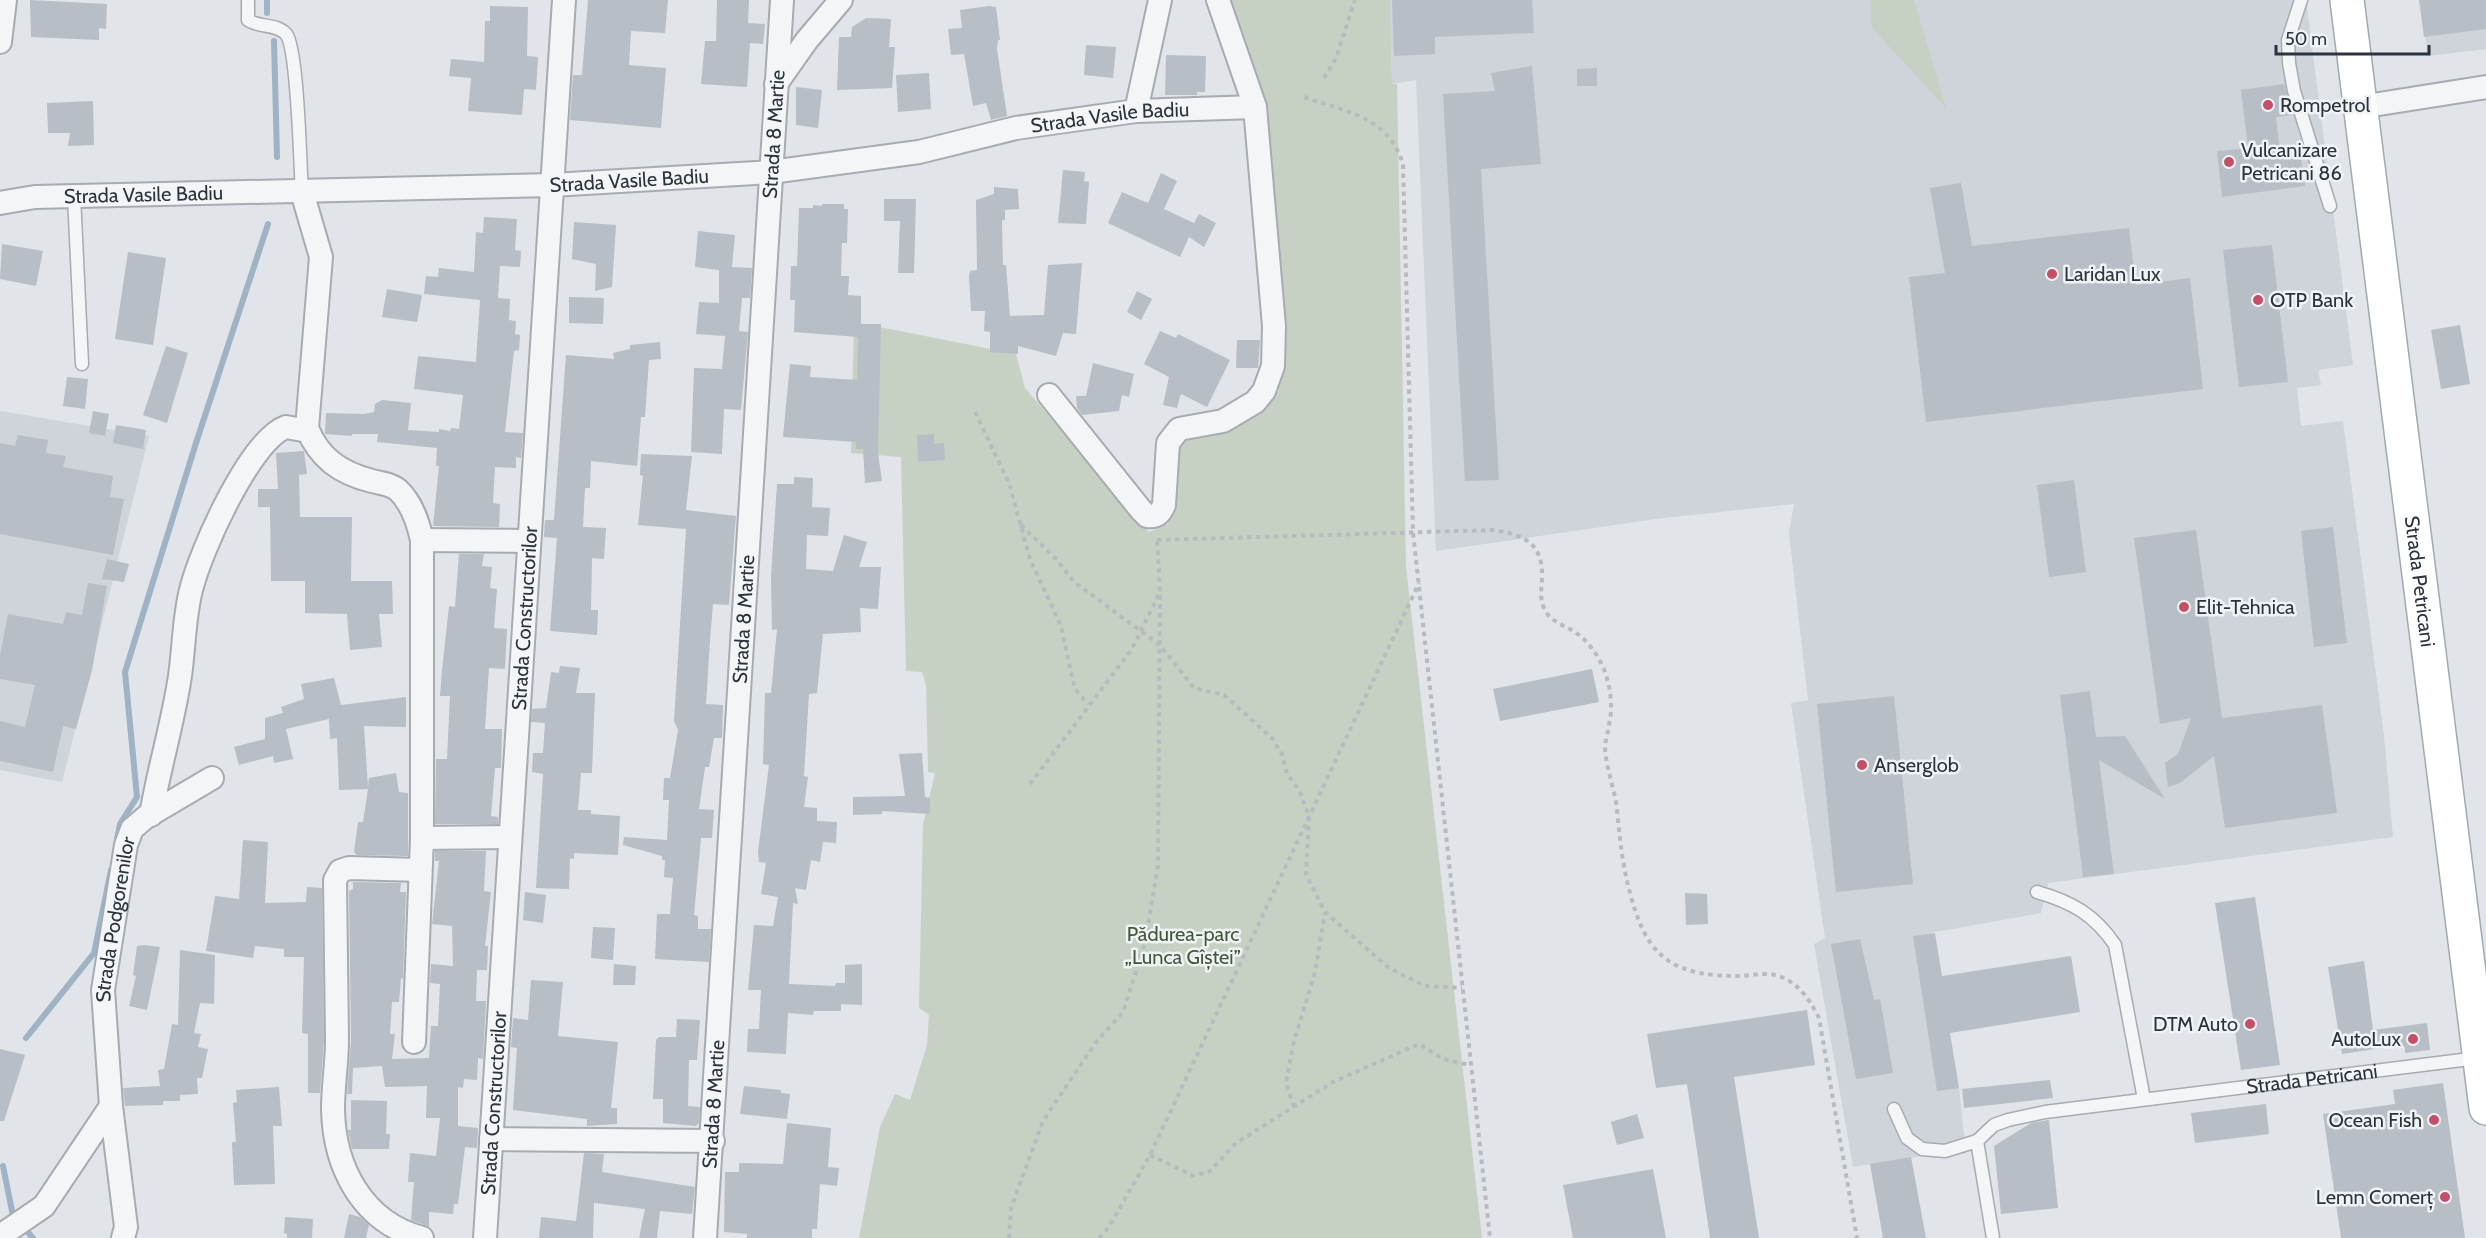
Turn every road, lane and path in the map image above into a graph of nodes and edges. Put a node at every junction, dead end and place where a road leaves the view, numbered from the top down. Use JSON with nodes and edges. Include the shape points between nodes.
{"nodes":[{"id":1,"x":5,"y":0,"type":"edge"},
{"id":2,"x":248,"y":0,"type":"edge"},
{"id":3,"x":564,"y":0,"type":"edge"},
{"id":4,"x":782,"y":0,"type":"edge"},
{"id":5,"x":842,"y":0,"type":"edge"},
{"id":6,"x":1160,"y":0,"type":"edge"},
{"id":7,"x":1218,"y":0,"type":"edge"},
{"id":8,"x":1355,"y":0,"type":"edge"},
{"id":9,"x":2301,"y":0,"type":"edge"},
{"id":10,"x":2348,"y":0,"type":"edge"},
{"id":11,"x":0,"y":42,"type":"edge"},
{"id":12,"x":1324,"y":78,"type":"dead end"},
{"id":13,"x":774,"y":87,"type":"junction"},
{"id":14,"x":2486,"y":87,"type":"edge"},
{"id":15,"x":1304,"y":97,"type":"dead end"},
{"id":16,"x":1255,"y":107,"type":"junction"},
{"id":17,"x":2360,"y":107,"type":"junction"},
{"id":18,"x":1136,"y":111,"type":"junction"},
{"id":19,"x":771,"y":172,"type":"junction"},
{"id":20,"x":552,"y":185,"type":"junction"},
{"id":21,"x":302,"y":192,"type":"junction"},
{"id":22,"x":74,"y":196,"type":"junction"},
{"id":23,"x":0,"y":203,"type":"edge"},
{"id":24,"x":2331,"y":206,"type":"dead end"},
{"id":25,"x":82,"y":364,"type":"dead end"},
{"id":26,"x":1049,"y":395,"type":"dead end"},
{"id":27,"x":975,"y":412,"type":"dead end"},
{"id":28,"x":308,"y":431,"type":"junction"},
{"id":29,"x":1155,"y":517,"type":"junction"},
{"id":30,"x":1021,"y":525,"type":"junction"},
{"id":31,"x":1413,"y":532,"type":"junction"},
{"id":32,"x":422,"y":540,"type":"junction"},
{"id":33,"x":1157,"y":540,"type":"junction"},
{"id":34,"x":527,"y":542,"type":"junction"},
{"id":35,"x":1419,"y":583,"type":"junction"},
{"id":36,"x":1160,"y":591,"type":"junction"},
{"id":37,"x":1141,"y":630,"type":"junction"},
{"id":38,"x":1160,"y":645,"type":"junction"},
{"id":39,"x":1088,"y":704,"type":"junction"},
{"id":40,"x":212,"y":778,"type":"dead end"},
{"id":41,"x":1030,"y":784,"type":"dead end"},
{"id":42,"x":151,"y":815,"type":"junction"},
{"id":43,"x":1309,"y":816,"type":"junction"},
{"id":44,"x":509,"y":837,"type":"junction"},
{"id":45,"x":422,"y":838,"type":"junction"},
{"id":46,"x":420,"y":870,"type":"junction"},
{"id":47,"x":2037,"y":892,"type":"dead end"},
{"id":48,"x":1325,"y":912,"type":"junction"},
{"id":49,"x":1462,"y":988,"type":"junction"},
{"id":50,"x":414,"y":1042,"type":"dead end"},
{"id":51,"x":1470,"y":1065,"type":"junction"},
{"id":52,"x":2482,"y":1067,"type":"edge"},
{"id":53,"x":2144,"y":1099,"type":"junction"},
{"id":54,"x":111,"y":1106,"type":"junction"},
{"id":55,"x":1294,"y":1107,"type":"junction"},
{"id":56,"x":2486,"y":1108,"type":"edge"},
{"id":57,"x":1894,"y":1109,"type":"dead end"},
{"id":58,"x":491,"y":1139,"type":"junction"},
{"id":59,"x":713,"y":1141,"type":"junction"},
{"id":60,"x":1977,"y":1141,"type":"junction"},
{"id":61,"x":1150,"y":1155,"type":"junction"},
{"id":62,"x":0,"y":1236,"type":"edge"},
{"id":63,"x":123,"y":1238,"type":"edge"},
{"id":64,"x":422,"y":1238,"type":"edge"},
{"id":65,"x":485,"y":1238,"type":"edge"},
{"id":66,"x":705,"y":1238,"type":"edge"},
{"id":67,"x":1009,"y":1238,"type":"edge"},
{"id":68,"x":1099,"y":1238,"type":"edge"},
{"id":69,"x":1490,"y":1238,"type":"edge"},
{"id":70,"x":1857,"y":1238,"type":"edge"},
{"id":71,"x":1993,"y":1238,"type":"edge"}],
"edges":[{"from":1,"to":11,"type":"street"},
{"from":2,"to":21,"type":"lane","via":[[248,20],[287,35],[296,68]]},
{"from":3,"to":20,"type":"street","name":"Strada Constructorilor"},
{"from":4,"to":13,"type":"street","name":"Strada 8 Martie"},
{"from":5,"to":13,"type":"street","via":[[801,47]]},
{"from":6,"to":18,"type":"street"},
{"from":7,"to":16,"type":"street"},
{"from":8,"to":12,"type":"path","via":[[1336,58]]},
{"from":9,"to":24,"type":"lane","via":[[2288,40],[2289,63],[2294,91]]},
{"from":10,"to":17,"type":"main road","name":"Strada Petricani"},
{"from":13,"to":19,"type":"street","name":"Strada 8 Martie"},
{"from":14,"to":17,"type":"street"},
{"from":15,"to":31,"type":"path","via":[[1380,126],[1397,146],[1403,164]]},
{"from":16,"to":18,"type":"street","name":"Strada Vasile Badiu"},
{"from":16,"to":29,"type":"street","via":[[1274,326],[1273,366],[1264,391],[1241,411],[1223,421],[1179,429],[1173,434],[1168,443],[1164,505]]},
{"from":17,"to":52,"type":"main road","name":"Strada Petricani"},
{"from":18,"to":19,"type":"street","name":"Strada Vasile Badiu","via":[[1016,128],[919,152]]},
{"from":19,"to":20,"type":"street","name":"Strada Vasile Badiu"},
{"from":19,"to":59,"type":"street","name":"Strada 8 Martie"},
{"from":20,"to":21,"type":"street","name":"Strada Vasile Badiu"},
{"from":20,"to":34,"type":"street","name":"Strada Constructorilor"},
{"from":21,"to":22,"type":"street","name":"Strada Vasile Badiu"},
{"from":21,"to":28,"type":"street","via":[[321,257],[313,372],[307,400]]},
{"from":22,"to":23,"type":"street","name":"Strada Vasile Badiu"},
{"from":22,"to":25,"type":"lane"},
{"from":26,"to":29,"type":"street","via":[[1141,510]]},
{"from":27,"to":30,"type":"path","via":[[1010,483]]},
{"from":28,"to":32,"type":"street","via":[[315,447],[337,468],[396,488],[412,511]]},
{"from":28,"to":42,"type":"street","via":[[286,427],[270,437],[232,493],[210,542],[191,589],[180,677]]},
{"from":29,"to":33,"type":"path"},
{"from":30,"to":37,"type":"path","via":[[1074,582]]},
{"from":30,"to":39,"type":"path","via":[[1030,559],[1061,626],[1075,689]]},
{"from":31,"to":33,"type":"path"},
{"from":31,"to":35,"type":"path"},
{"from":31,"to":70,"type":"path","via":[[1512,533],[1529,542],[1540,555],[1540,600],[1547,615],[1577,634],[1593,650],[1604,668],[1611,692],[1605,746],[1608,770],[1632,902],[1649,945],[1684,969],[1775,975],[1794,984],[1807,997],[1819,1018]]},
{"from":32,"to":34,"type":"street"},
{"from":32,"to":45,"type":"street"},
{"from":33,"to":36,"type":"path"},
{"from":34,"to":44,"type":"street","name":"Strada Constructorilor"},
{"from":35,"to":43,"type":"path"},
{"from":35,"to":49,"type":"path"},
{"from":36,"to":37,"type":"path"},
{"from":36,"to":38,"type":"path"},
{"from":37,"to":38,"type":"path"},
{"from":37,"to":39,"type":"path","via":[[1132,649]]},
{"from":38,"to":43,"type":"path","via":[[1194,688],[1224,695],[1272,738]]},
{"from":38,"to":67,"type":"path","via":[[1158,866],[1145,943],[1123,1012],[1095,1042],[1043,1120],[1011,1208]]},
{"from":39,"to":41,"type":"path"},
{"from":40,"to":42,"type":"street","name":"Strada Podgorenilor"},
{"from":42,"to":54,"type":"street","name":"Strada Podgorenilor","via":[[132,829],[126,845],[103,990]]},
{"from":43,"to":48,"type":"path","via":[[1306,874]]},
{"from":43,"to":61,"type":"path"},
{"from":44,"to":45,"type":"street"},
{"from":44,"to":58,"type":"street","name":"Strada Constructorilor"},
{"from":45,"to":46,"type":"street"},
{"from":46,"to":50,"type":"street"},
{"from":46,"to":64,"type":"street","via":[[349,868],[340,871],[335,880],[337,1062],[333,1108],[342,1163],[356,1193],[377,1215]]},
{"from":47,"to":53,"type":"lane","via":[[2081,908],[2102,926],[2115,945]]},
{"from":48,"to":49,"type":"path","via":[[1389,968],[1425,986]]},
{"from":48,"to":55,"type":"path","via":[[1315,972],[1286,1083]]},
{"from":49,"to":51,"type":"path"},
{"from":51,"to":55,"type":"path","via":[[1443,1059],[1419,1044],[1333,1082]]},
{"from":51,"to":69,"type":"path"},
{"from":52,"to":53,"type":"lane","name":"Strada Petricani"},
{"from":52,"to":56,"type":"main road","name":"Strada Petricani"},
{"from":53,"to":60,"type":"lane","name":"Strada Petricani","via":[[2008,1120],[1994,1125]]},
{"from":54,"to":62,"type":"street","via":[[44,1206]]},
{"from":54,"to":63,"type":"street","name":"Strada Podgorenilor","via":[[126,1227]]},
{"from":55,"to":61,"type":"path","via":[[1236,1143],[1210,1171],[1194,1176]]},
{"from":57,"to":60,"type":"lane","via":[[1907,1138],[1922,1149],[1945,1151]]},
{"from":58,"to":59,"type":"street"},
{"from":58,"to":65,"type":"street","name":"Strada Constructorilor"},
{"from":59,"to":66,"type":"street","name":"Strada 8 Martie"},
{"from":60,"to":71,"type":"lane"},
{"from":61,"to":68,"type":"path"}]}
